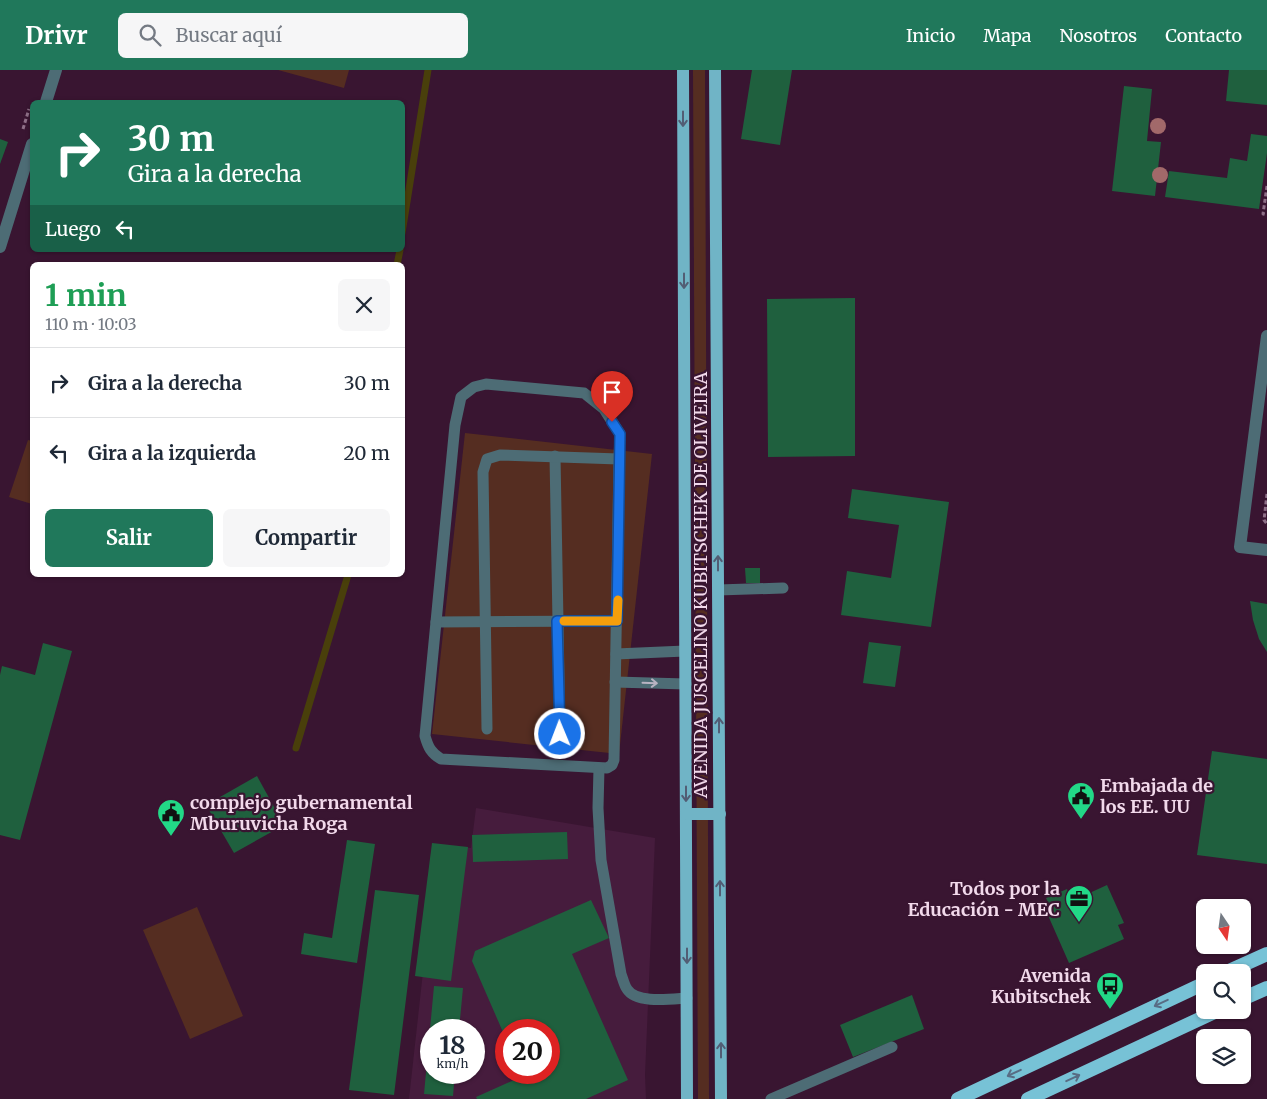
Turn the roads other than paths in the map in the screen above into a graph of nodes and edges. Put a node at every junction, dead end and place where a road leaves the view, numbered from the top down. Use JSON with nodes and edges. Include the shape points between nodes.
{"nodes":[{"id":1,"x":56,"y":70,"type":"edge"},
{"id":2,"x":683,"y":70,"type":"edge"},
{"id":3,"x":715,"y":70,"type":"edge"},
{"id":4,"x":47,"y":100,"type":"edge"},
{"id":5,"x":30,"y":150,"type":"edge"},
{"id":6,"x":0,"y":247,"type":"edge"},
{"id":7,"x":1267,"y":336,"type":"edge"},
{"id":8,"x":555,"y":456,"type":"junction"},
{"id":9,"x":619,"y":459,"type":"junction"},
{"id":10,"x":1267,"y":550,"type":"edge"},
{"id":11,"x":784,"y":588,"type":"dead end"},
{"id":12,"x":718,"y":590,"type":"junction"},
{"id":13,"x":557,"y":621,"type":"junction"},
{"id":14,"x":617,"y":621,"type":"junction"},
{"id":15,"x":436,"y":622,"type":"junction"},
{"id":16,"x":486,"y":622,"type":"junction"},
{"id":17,"x":685,"y":651,"type":"junction"},
{"id":18,"x":616,"y":654,"type":"junction"},
{"id":19,"x":615,"y":682,"type":"junction"},
{"id":20,"x":686,"y":684,"type":"junction"},
{"id":21,"x":487,"y":729,"type":"dead end"},
{"id":22,"x":560,"y":734,"type":"dead end"},
{"id":23,"x":599,"y":768,"type":"junction"},
{"id":24,"x":686,"y":814,"type":"junction"},
{"id":25,"x":720,"y":814,"type":"junction"},
{"id":26,"x":1267,"y":954,"type":"edge"},
{"id":27,"x":1245,"y":964,"type":"edge"},
{"id":28,"x":1196,"y":986,"type":"edge"},
{"id":29,"x":1267,"y":988,"type":"edge"},
{"id":30,"x":1251,"y":995,"type":"edge"},
{"id":31,"x":687,"y":998,"type":"junction"},
{"id":32,"x":1200,"y":1019,"type":"edge"},
{"id":33,"x":892,"y":1047,"type":"dead end"},
{"id":34,"x":687,"y":1099,"type":"edge"},
{"id":35,"x":721,"y":1099,"type":"edge"},
{"id":36,"x":771,"y":1099,"type":"edge"},
{"id":37,"x":958,"y":1099,"type":"edge"},
{"id":38,"x":1028,"y":1099,"type":"edge"}],
"edges":[{"from":1,"to":4,"type":"street"},
{"from":2,"to":17,"type":"main road","name":"AVENIDA JUSCELINO KUBITSCHEK DE OLIVEIRA","one_way":true},
{"from":12,"to":3,"type":"main road","name":"AVENIDA JUSCELINO KUBITSCHEK DE OLIVEIRA","one_way":true},
{"from":5,"to":6,"type":"street"},
{"from":7,"to":10,"type":"street","via":[[1240,547]]},
{"from":8,"to":9,"type":"lane"},
{"from":8,"to":13,"type":"lane"},
{"from":8,"to":16,"type":"lane","via":[[500,455],[487,459],[483,472]]},
{"from":9,"to":14,"type":"lane"},
{"from":9,"to":15,"type":"lane","via":[[620,434],[604,409],[584,392],[486,384],[474,387],[461,397],[455,425]]},
{"from":11,"to":12,"type":"lane"},
{"from":25,"to":12,"type":"main road","name":"AVENIDA JUSCELINO KUBITSCHEK DE OLIVEIRA","one_way":true},
{"from":13,"to":14,"type":"lane"},
{"from":13,"to":16,"type":"lane"},
{"from":13,"to":22,"type":"lane"},
{"from":14,"to":18,"type":"lane"},
{"from":15,"to":16,"type":"lane"},
{"from":15,"to":23,"type":"lane","via":[[425,736],[434,756]]},
{"from":16,"to":21,"type":"lane"},
{"from":17,"to":18,"type":"lane"},
{"from":17,"to":20,"type":"main road","name":"AVENIDA JUSCELINO KUBITSCHEK DE OLIVEIRA"},
{"from":18,"to":19,"type":"lane"},
{"from":19,"to":20,"type":"lane","one_way":true},
{"from":19,"to":23,"type":"lane","via":[[614,760],[607,768]]},
{"from":20,"to":24,"type":"main road","name":"AVENIDA JUSCELINO KUBITSCHEK DE OLIVEIRA","one_way":true},
{"from":23,"to":31,"type":"lane","via":[[601,860],[621,974],[634,996],[658,1000]]},
{"from":24,"to":25,"type":"main road"},
{"from":24,"to":31,"type":"main road","name":"AVENIDA JUSCELINO KUBITSCHEK DE OLIVEIRA","one_way":true},
{"from":35,"to":25,"type":"main road","name":"AVENIDA JUSCELINO KUBITSCHEK DE OLIVEIRA","one_way":true},
{"from":26,"to":27,"type":"highway"},
{"from":28,"to":37,"type":"highway","one_way":true},
{"from":29,"to":30,"type":"highway"},
{"from":31,"to":34,"type":"main road","name":"AVENIDA JUSCELINO KUBITSCHEK DE OLIVEIRA"},
{"from":38,"to":32,"type":"highway","one_way":true},
{"from":33,"to":36,"type":"lane"}]}
